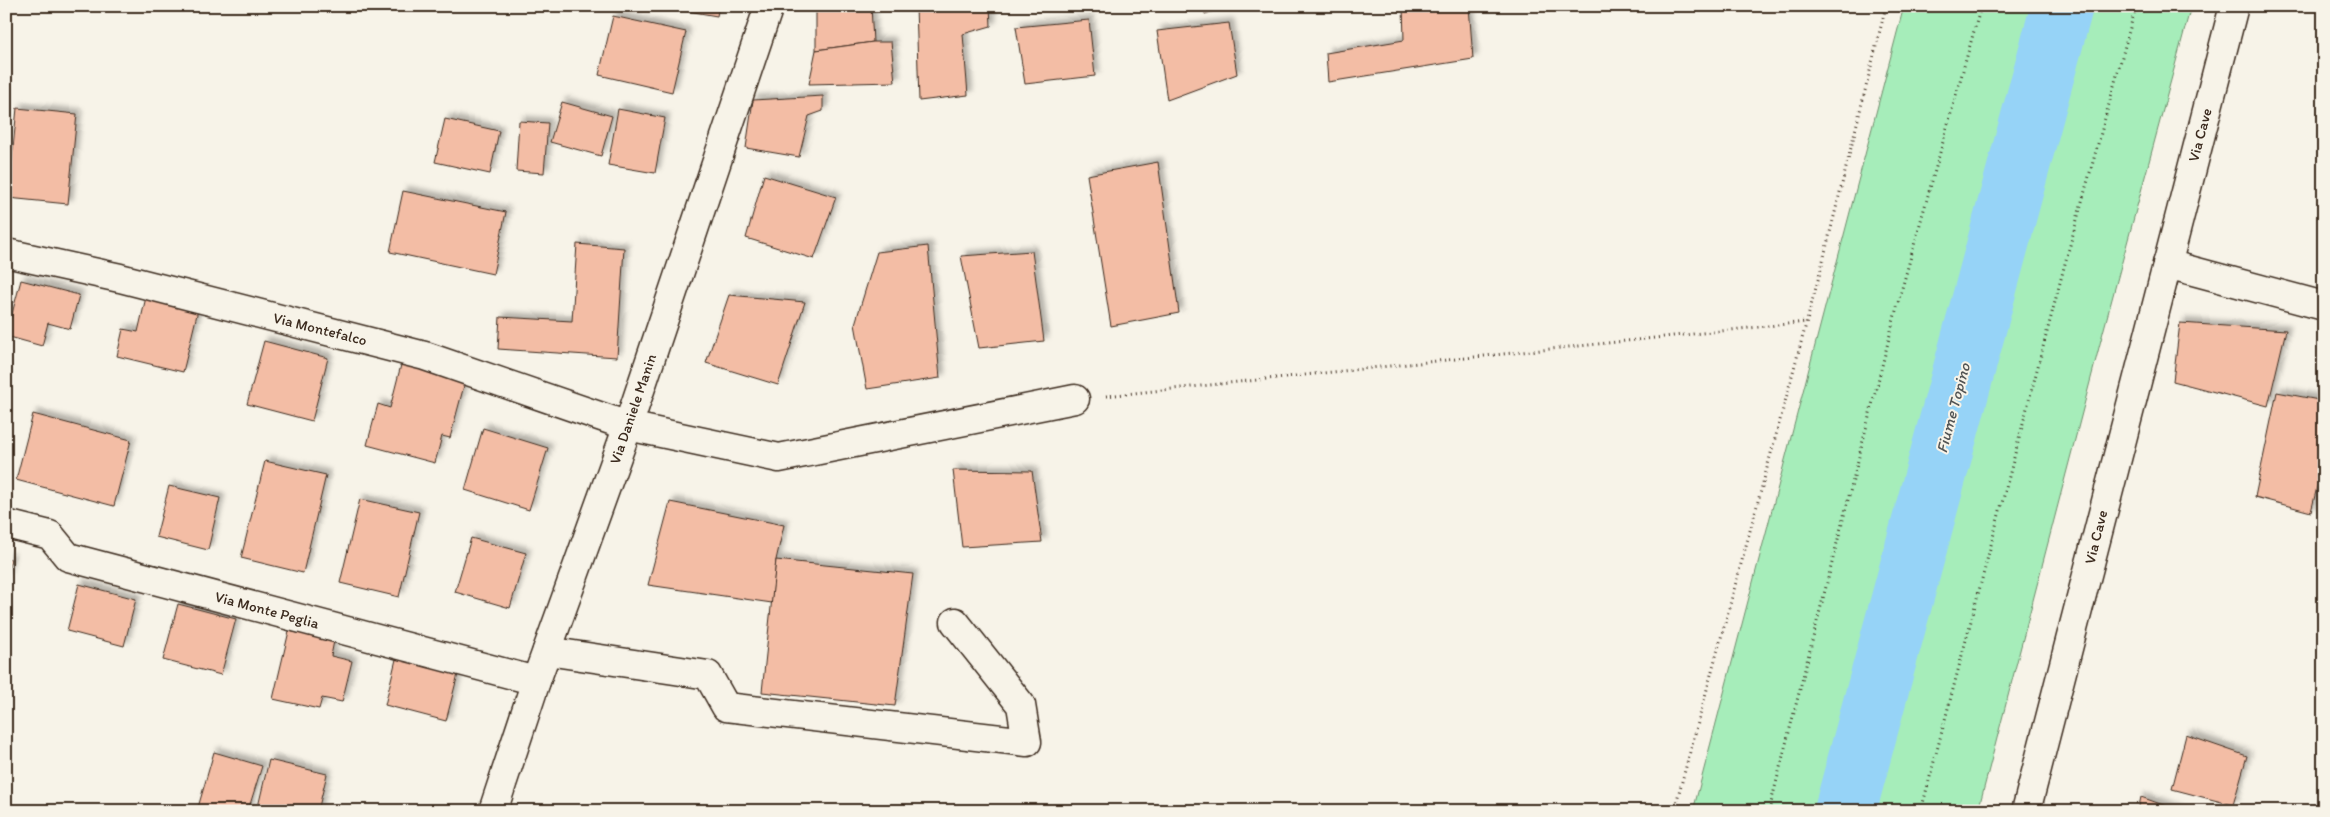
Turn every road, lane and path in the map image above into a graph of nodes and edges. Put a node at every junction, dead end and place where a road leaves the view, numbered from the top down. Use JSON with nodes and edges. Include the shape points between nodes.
{"nodes":[{"id":1,"x":769,"y":6,"type":"edge"},
{"id":2,"x":1886,"y":6,"type":"edge"},
{"id":3,"x":1981,"y":6,"type":"edge"},
{"id":4,"x":2136,"y":6,"type":"edge"},
{"id":5,"x":2234,"y":6,"type":"edge"},
{"id":6,"x":6,"y":253,"type":"edge"},
{"id":7,"x":2167,"y":264,"type":"junction"},
{"id":8,"x":2324,"y":306,"type":"edge"},
{"id":9,"x":1806,"y":322,"type":"junction"},
{"id":10,"x":1075,"y":399,"type":"joint"},
{"id":11,"x":628,"y":426,"type":"junction"},
{"id":12,"x":6,"y":524,"type":"edge"},
{"id":13,"x":954,"y":622,"type":"dead end"},
{"id":14,"x":547,"y":651,"type":"junction"},
{"id":15,"x":536,"y":681,"type":"junction"},
{"id":16,"x":493,"y":811,"type":"edge"},
{"id":17,"x":1674,"y":811,"type":"edge"},
{"id":18,"x":1769,"y":811,"type":"edge"},
{"id":19,"x":1921,"y":811,"type":"edge"},
{"id":20,"x":2026,"y":811,"type":"edge"}],
"edges":[{"from":1,"to":11,"type":"street","name":"Via Daniele Manin"},
{"from":2,"to":9,"type":"path"},
{"from":3,"to":18,"type":"path","via":[[1899,299]]},
{"from":4,"to":19,"type":"path"},
{"from":5,"to":7,"type":"street","name":"Via Cave"},
{"from":6,"to":11,"type":"street","name":"Via Montefalco","via":[[120,278],[425,356]]},
{"from":7,"to":8,"type":"street"},
{"from":7,"to":20,"type":"street","name":"Via Cave"},
{"from":9,"to":10,"type":"path"},
{"from":9,"to":17,"type":"path"},
{"from":10,"to":11,"type":"street","name":"Via Montefalco","via":[[779,458]]},
{"from":11,"to":14,"type":"street","name":"Via Daniele Manin"},
{"from":12,"to":15,"type":"street","name":"Via Monte Peglia","via":[[50,535],[68,557]]},
{"from":13,"to":14,"type":"street","via":[[1020,705],[1027,742],[726,707],[708,675]]},
{"from":14,"to":15,"type":"street","name":"Via Daniele Manin"},
{"from":15,"to":16,"type":"street","name":"Via Daniele Manin"}]}
